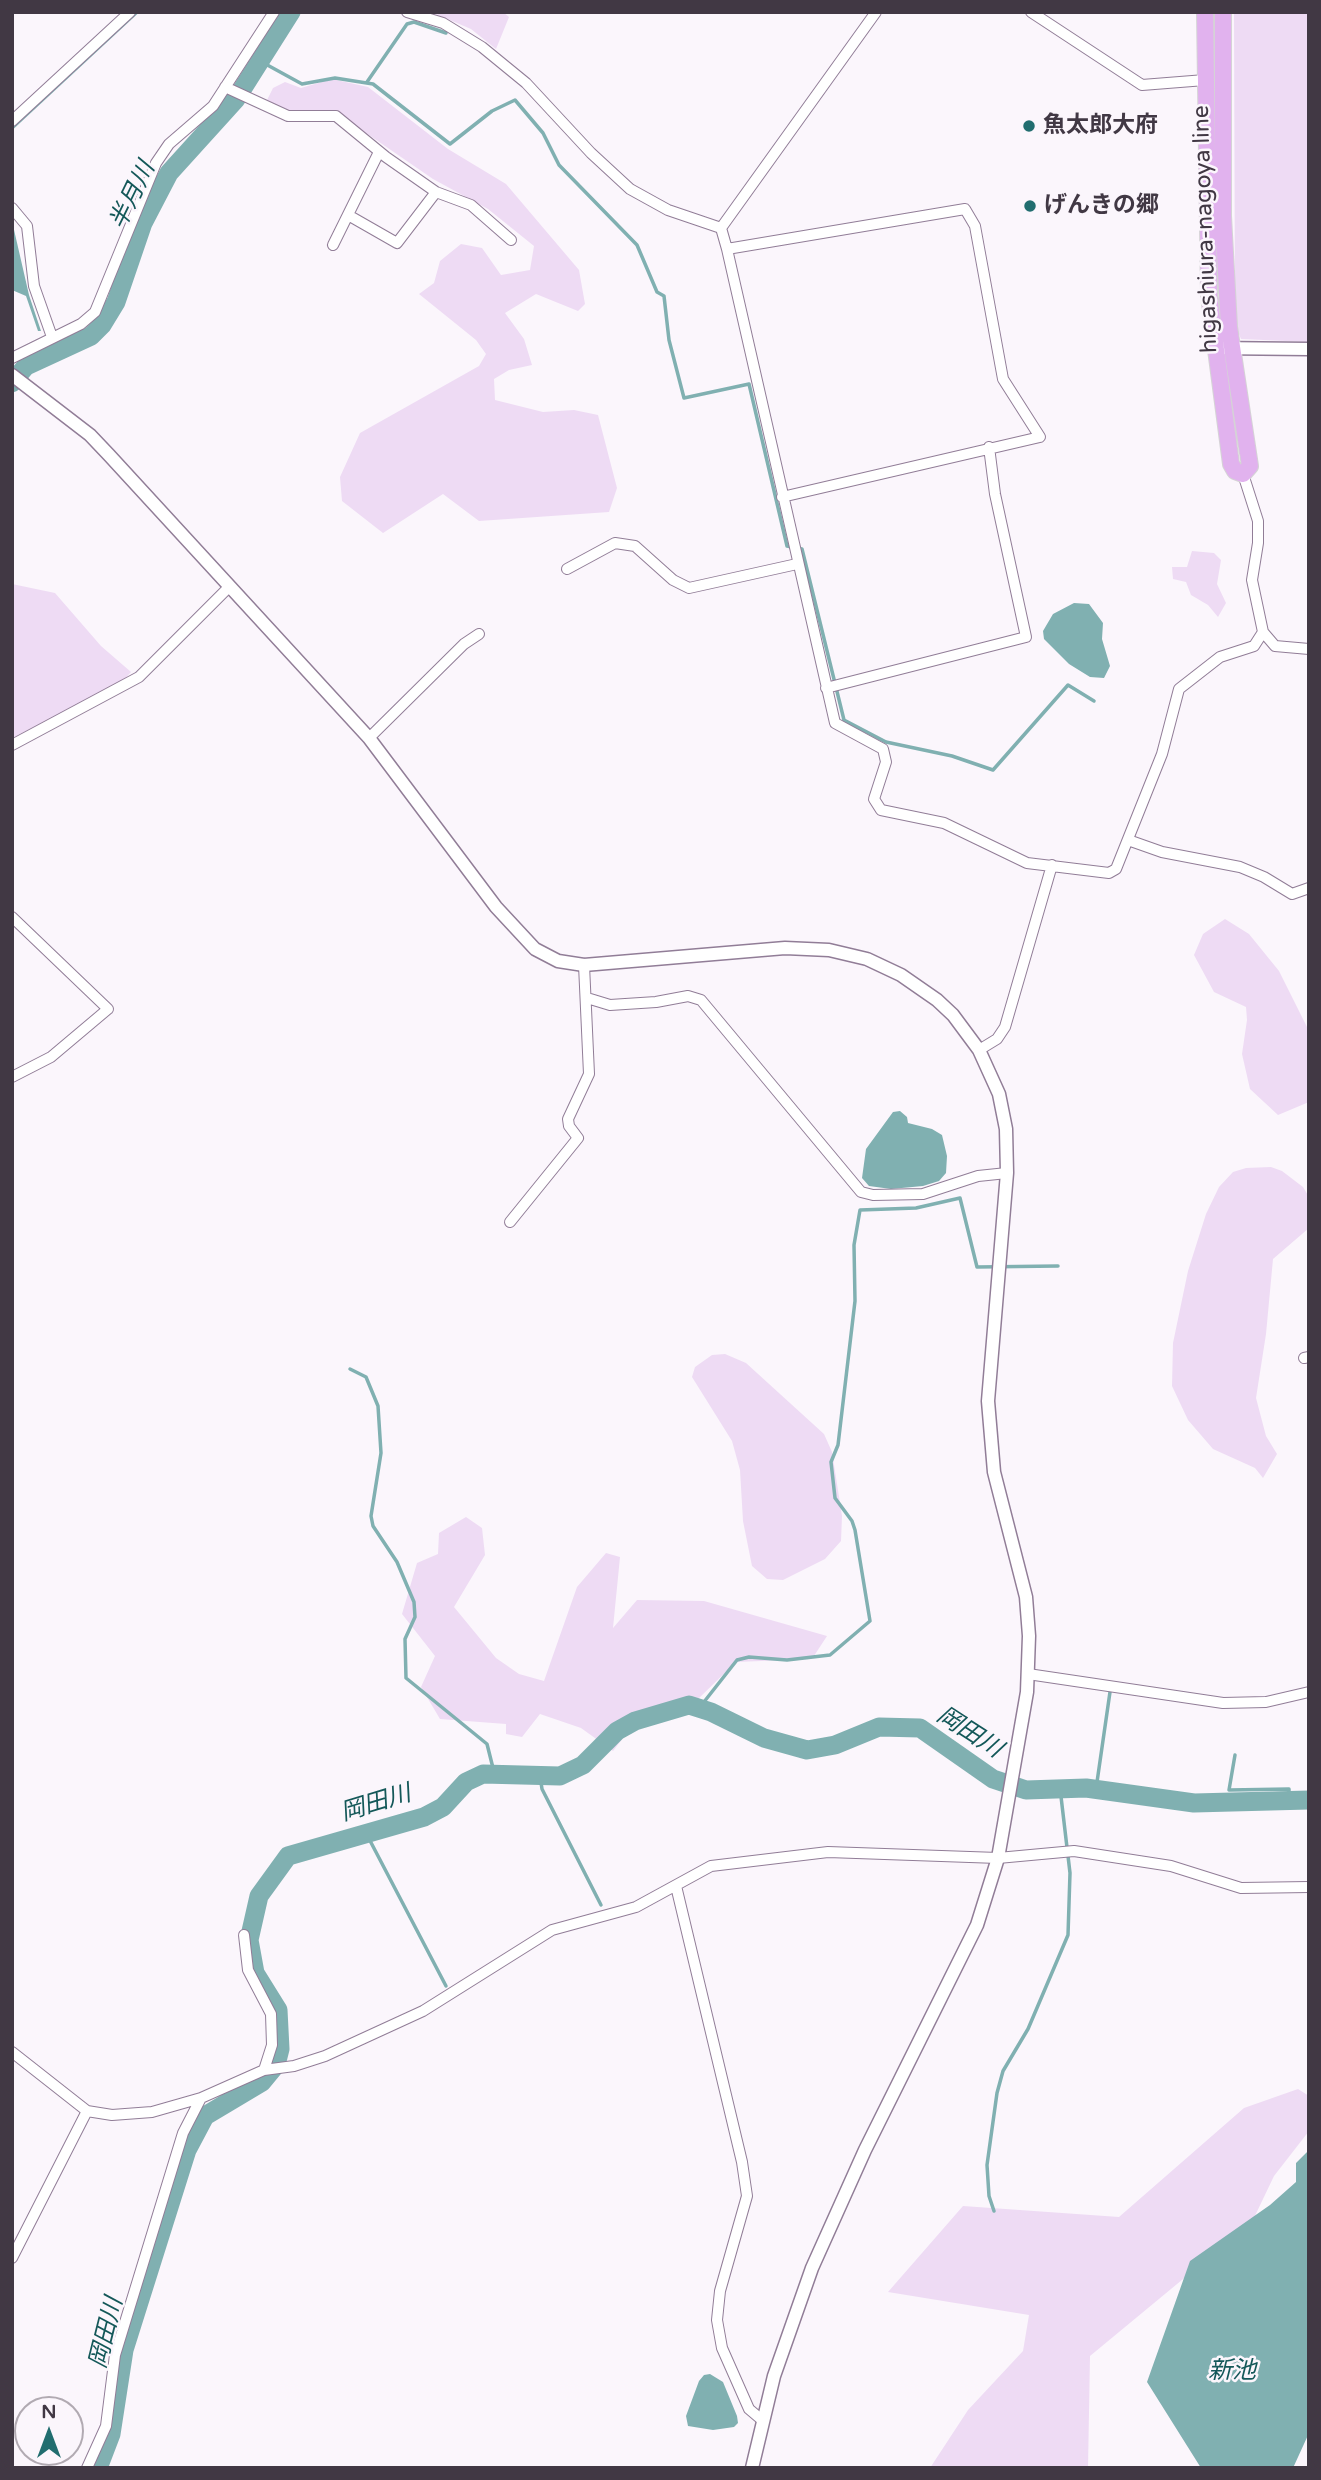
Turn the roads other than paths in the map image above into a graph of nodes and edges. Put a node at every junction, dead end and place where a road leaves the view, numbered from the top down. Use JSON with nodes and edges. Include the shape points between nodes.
{"nodes":[{"id":1,"x":130,"y":12,"type":"edge"},
{"id":2,"x":274,"y":12,"type":"edge"},
{"id":3,"x":407,"y":12,"type":"edge"},
{"id":4,"x":876,"y":12,"type":"edge"},
{"id":5,"x":1031,"y":12,"type":"edge"},
{"id":6,"x":1205,"y":12,"type":"edge"},
{"id":7,"x":1223,"y":12,"type":"edge"},
{"id":8,"x":1206,"y":80,"type":"junction"},
{"id":9,"x":229,"y":90,"type":"junction"},
{"id":10,"x":12,"y":121,"type":"edge"},
{"id":11,"x":379,"y":152,"type":"junction"},
{"id":12,"x":436,"y":192,"type":"junction"},
{"id":13,"x":12,"y":208,"type":"edge"},
{"id":14,"x":348,"y":215,"type":"junction"},
{"id":15,"x":721,"y":228,"type":"junction"},
{"id":16,"x":511,"y":240,"type":"dead end"},
{"id":17,"x":333,"y":245,"type":"dead end"},
{"id":18,"x":727,"y":249,"type":"junction"},
{"id":19,"x":52,"y":337,"type":"junction"},
{"id":20,"x":1213,"y":348,"type":"junction"},
{"id":21,"x":1232,"y":348,"type":"junction"},
{"id":22,"x":1309,"y":349,"type":"edge"},
{"id":23,"x":12,"y":358,"type":"edge"},
{"id":24,"x":17,"y":378,"type":"edge"},
{"id":25,"x":989,"y":447,"type":"junction"},
{"id":26,"x":1243,"y":474,"type":"junction"},
{"id":27,"x":782,"y":497,"type":"junction"},
{"id":28,"x":797,"y":564,"type":"junction"},
{"id":29,"x":566,"y":569,"type":"dead end"},
{"id":30,"x":229,"y":587,"type":"junction"},
{"id":31,"x":1263,"y":632,"type":"junction"},
{"id":32,"x":479,"y":634,"type":"dead end"},
{"id":33,"x":1309,"y":649,"type":"edge"},
{"id":34,"x":825,"y":688,"type":"junction"},
{"id":35,"x":369,"y":738,"type":"junction"},
{"id":36,"x":12,"y":745,"type":"edge"},
{"id":37,"x":1128,"y":840,"type":"junction"},
{"id":38,"x":1052,"y":865,"type":"junction"},
{"id":39,"x":1309,"y":888,"type":"edge"},
{"id":40,"x":12,"y":917,"type":"edge"},
{"id":41,"x":584,"y":965,"type":"junction"},
{"id":42,"x":587,"y":998,"type":"junction"},
{"id":43,"x":979,"y":1050,"type":"junction"},
{"id":44,"x":12,"y":1077,"type":"edge"},
{"id":45,"x":1007,"y":1172,"type":"junction"},
{"id":46,"x":510,"y":1222,"type":"dead end"},
{"id":47,"x":1028,"y":1674,"type":"junction"},
{"id":48,"x":1309,"y":1692,"type":"edge"},
{"id":49,"x":998,"y":1858,"type":"junction"},
{"id":50,"x":676,"y":1886,"type":"junction"},
{"id":51,"x":1309,"y":1887,"type":"edge"},
{"id":52,"x":244,"y":1935,"type":"dead end"},
{"id":53,"x":12,"y":2052,"type":"edge"},
{"id":54,"x":265,"y":2070,"type":"junction"},
{"id":55,"x":201,"y":2098,"type":"junction"},
{"id":56,"x":87,"y":2111,"type":"junction"},
{"id":57,"x":12,"y":2258,"type":"edge"},
{"id":58,"x":762,"y":2420,"type":"junction"},
{"id":59,"x":88,"y":2468,"type":"edge"},
{"id":60,"x":752,"y":2468,"type":"edge"}],
"edges":[{"from":1,"to":10,"type":"street"},
{"from":2,"to":9,"type":"street"},
{"from":3,"to":15,"type":"street","via":[[443,23],[482,47],[526,83],[630,189]]},
{"from":4,"to":15,"type":"street"},
{"from":5,"to":8,"type":"street","via":[[1142,85]]},
{"from":6,"to":8,"type":"main road","name":"higashiura-nagoya line"},
{"from":7,"to":21,"type":"main road","name":"higashiura-nagoya line","via":[[1223,216]]},
{"from":8,"to":20,"type":"main road","name":"higashiura-nagoya line","via":[[1206,250]]},
{"from":9,"to":11,"type":"street","via":[[288,116],[336,116]]},
{"from":9,"to":19,"type":"street","via":[[169,145],[156,163],[95,313]]},
{"from":11,"to":12,"type":"street"},
{"from":11,"to":14,"type":"street"},
{"from":12,"to":14,"type":"street","via":[[397,243]]},
{"from":12,"to":16,"type":"street","via":[[471,205]]},
{"from":13,"to":19,"type":"street","via":[[27,226],[34,286]]},
{"from":14,"to":17,"type":"street"},
{"from":15,"to":18,"type":"street"},
{"from":18,"to":25,"type":"street","via":[[965,209],[975,226],[1003,379],[1040,437]]},
{"from":18,"to":27,"type":"street"},
{"from":19,"to":23,"type":"street"},
{"from":20,"to":21,"type":"street"},
{"from":20,"to":26,"type":"main road","name":"higashiura-nagoya line","via":[[1231,464]]},
{"from":21,"to":22,"type":"street"},
{"from":21,"to":26,"type":"main road","name":"higashiura-nagoya line","via":[[1250,466]]},
{"from":24,"to":30,"type":"street","via":[[90,435]]},
{"from":25,"to":27,"type":"street","via":[[923,467]]},
{"from":25,"to":34,"type":"street","via":[[1026,637]]},
{"from":26,"to":31,"type":"street","via":[[1258,520],[1252,580]]},
{"from":27,"to":28,"type":"street"},
{"from":28,"to":29,"type":"street","via":[[689,588],[673,580],[635,546],[615,542]]},
{"from":28,"to":34,"type":"street"},
{"from":30,"to":35,"type":"street"},
{"from":30,"to":36,"type":"street","via":[[139,677]]},
{"from":31,"to":33,"type":"street","via":[[1275,646]]},
{"from":31,"to":37,"type":"street","via":[[1254,646],[1220,657],[1180,689],[1162,754]]},
{"from":32,"to":35,"type":"street"},
{"from":34,"to":38,"type":"street","via":[[835,723],[886,755],[873,799],[881,810],[944,824],[1027,863]]},
{"from":35,"to":41,"type":"street","via":[[521,937],[551,958]]},
{"from":37,"to":38,"type":"street","via":[[1116,869],[1109,873]]},
{"from":37,"to":39,"type":"street","via":[[1162,852],[1240,867],[1292,894]]},
{"from":38,"to":43,"type":"street","via":[[1004,1027],[997,1039]]},
{"from":40,"to":44,"type":"street","via":[[108,1009],[51,1056]]},
{"from":41,"to":42,"type":"street"},
{"from":41,"to":43,"type":"street","via":[[785,948],[848,954],[901,975],[937,1000]]},
{"from":42,"to":45,"type":"street","via":[[610,1005],[688,996],[701,1000],[861,1192],[923,1194]]},
{"from":42,"to":46,"type":"street","via":[[589,1074],[568,1119],[578,1138]]},
{"from":43,"to":45,"type":"street","via":[[1003,1113]]},
{"from":45,"to":47,"type":"street","via":[[988,1401],[994,1472],[1026,1597]]},
{"from":47,"to":48,"type":"street","via":[[1223,1703],[1265,1702]]},
{"from":47,"to":49,"type":"street"},
{"from":49,"to":50,"type":"street","via":[[828,1852],[711,1866]]},
{"from":49,"to":51,"type":"street","via":[[1074,1851],[1171,1866],[1241,1888]]},
{"from":49,"to":58,"type":"street","via":[[977,1925],[816,2257]]},
{"from":50,"to":54,"type":"street","via":[[636,1907],[552,1930],[395,2025],[325,2056]]},
{"from":50,"to":58,"type":"street","via":[[743,2162],[747,2196],[720,2291],[717,2320],[722,2347],[749,2409]]},
{"from":52,"to":54,"type":"street","via":[[248,1970],[271,2014],[272,2045]]},
{"from":53,"to":56,"type":"street"},
{"from":54,"to":55,"type":"street"},
{"from":55,"to":56,"type":"street","via":[[134,2114]]},
{"from":55,"to":59,"type":"street","via":[[183,2133],[115,2355],[106,2426]]},
{"from":56,"to":57,"type":"street"},
{"from":58,"to":60,"type":"street"}]}
